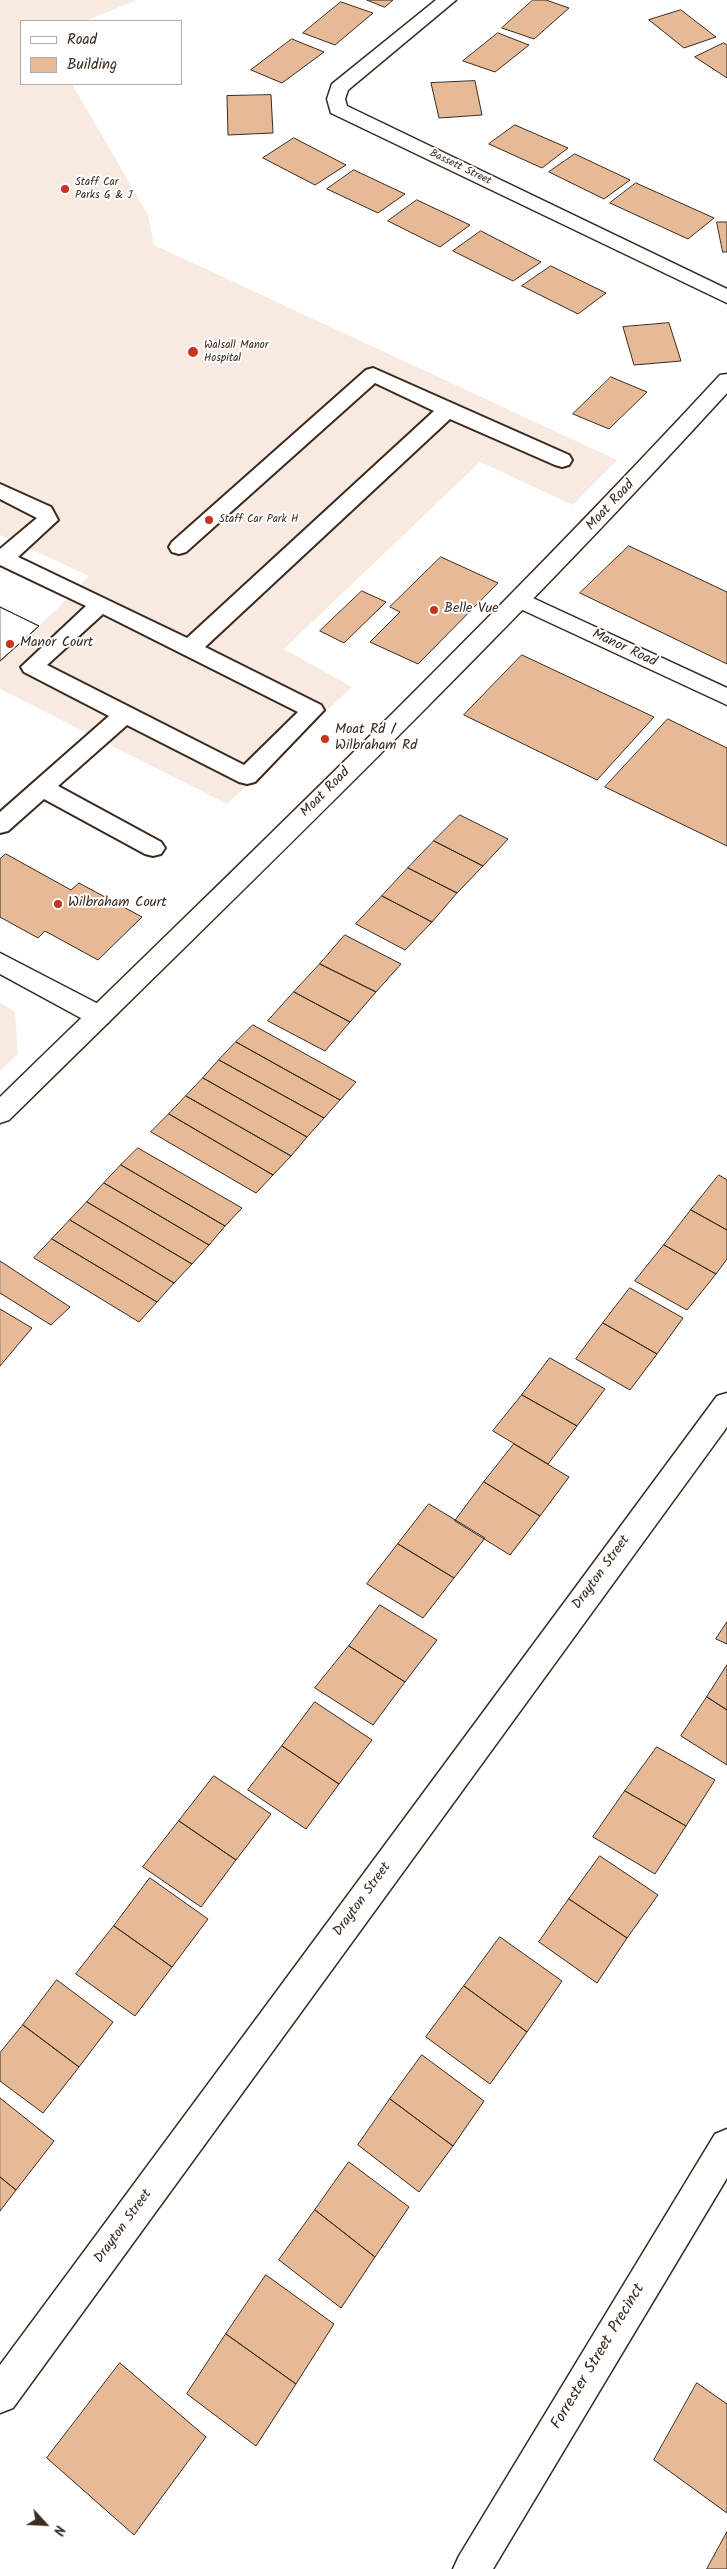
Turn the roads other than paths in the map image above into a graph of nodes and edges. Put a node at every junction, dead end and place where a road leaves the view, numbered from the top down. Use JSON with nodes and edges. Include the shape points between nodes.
{"nodes":[{"id":1,"x":447,"y":0,"type":"edge"},
{"id":2,"x":727,"y":297,"type":"edge"},
{"id":3,"x":727,"y":380,"type":"edge"},
{"id":4,"x":447,"y":410,"type":"junction"},
{"id":5,"x":562,"y":460,"type":"dead end"},
{"id":6,"x":0,"y":491,"type":"edge"},
{"id":7,"x":49,"y":538,"type":"dead end"},
{"id":8,"x":180,"y":547,"type":"dead end"},
{"id":9,"x":7,"y":560,"type":"edge"},
{"id":10,"x":522,"y":600,"type":"junction"},
{"id":11,"x":101,"y":604,"type":"junction"},
{"id":12,"x":190,"y":648,"type":"junction"},
{"id":13,"x":727,"y":697,"type":"edge"},
{"id":14,"x":125,"y":714,"type":"junction"},
{"id":15,"x":42,"y":788,"type":"junction"},
{"id":16,"x":0,"y":825,"type":"edge"},
{"id":17,"x":154,"y":848,"type":"dead end"},
{"id":18,"x":0,"y":962,"type":"edge"},
{"id":19,"x":99,"y":1016,"type":"junction"},
{"id":20,"x":0,"y":1113,"type":"edge"},
{"id":21,"x":727,"y":1405,"type":"edge"},
{"id":22,"x":727,"y":2146,"type":"edge"},
{"id":23,"x":0,"y":2395,"type":"edge"},
{"id":24,"x":472,"y":2569,"type":"edge"}],
"edges":[{"from":1,"to":2,"type":"street","name":"Bassett Street","via":[[339,88],[338,109]]},
{"from":3,"to":10,"type":"street","name":"Moat Road"},
{"from":4,"to":5,"type":"lane"},
{"from":4,"to":8,"type":"lane","via":[[373,374]]},
{"from":4,"to":12,"type":"lane"},
{"from":6,"to":9,"type":"lane","via":[[44,512],[48,520]]},
{"from":7,"to":9,"type":"lane"},
{"from":9,"to":11,"type":"lane"},
{"from":10,"to":13,"type":"street","name":"Manor Road"},
{"from":10,"to":19,"type":"street","name":"Moat Road"},
{"from":11,"to":12,"type":"lane"},
{"from":11,"to":14,"type":"lane","via":[[32,667]]},
{"from":12,"to":14,"type":"lane","via":[[313,710],[247,776]]},
{"from":14,"to":15,"type":"lane"},
{"from":15,"to":16,"type":"lane"},
{"from":15,"to":17,"type":"lane"},
{"from":18,"to":19,"type":"street"},
{"from":19,"to":20,"type":"street","name":"Moat Road"},
{"from":21,"to":23,"type":"street","name":"Drayton Street"},
{"from":22,"to":24,"type":"street","name":"Forrester Street Precinct"}]}
